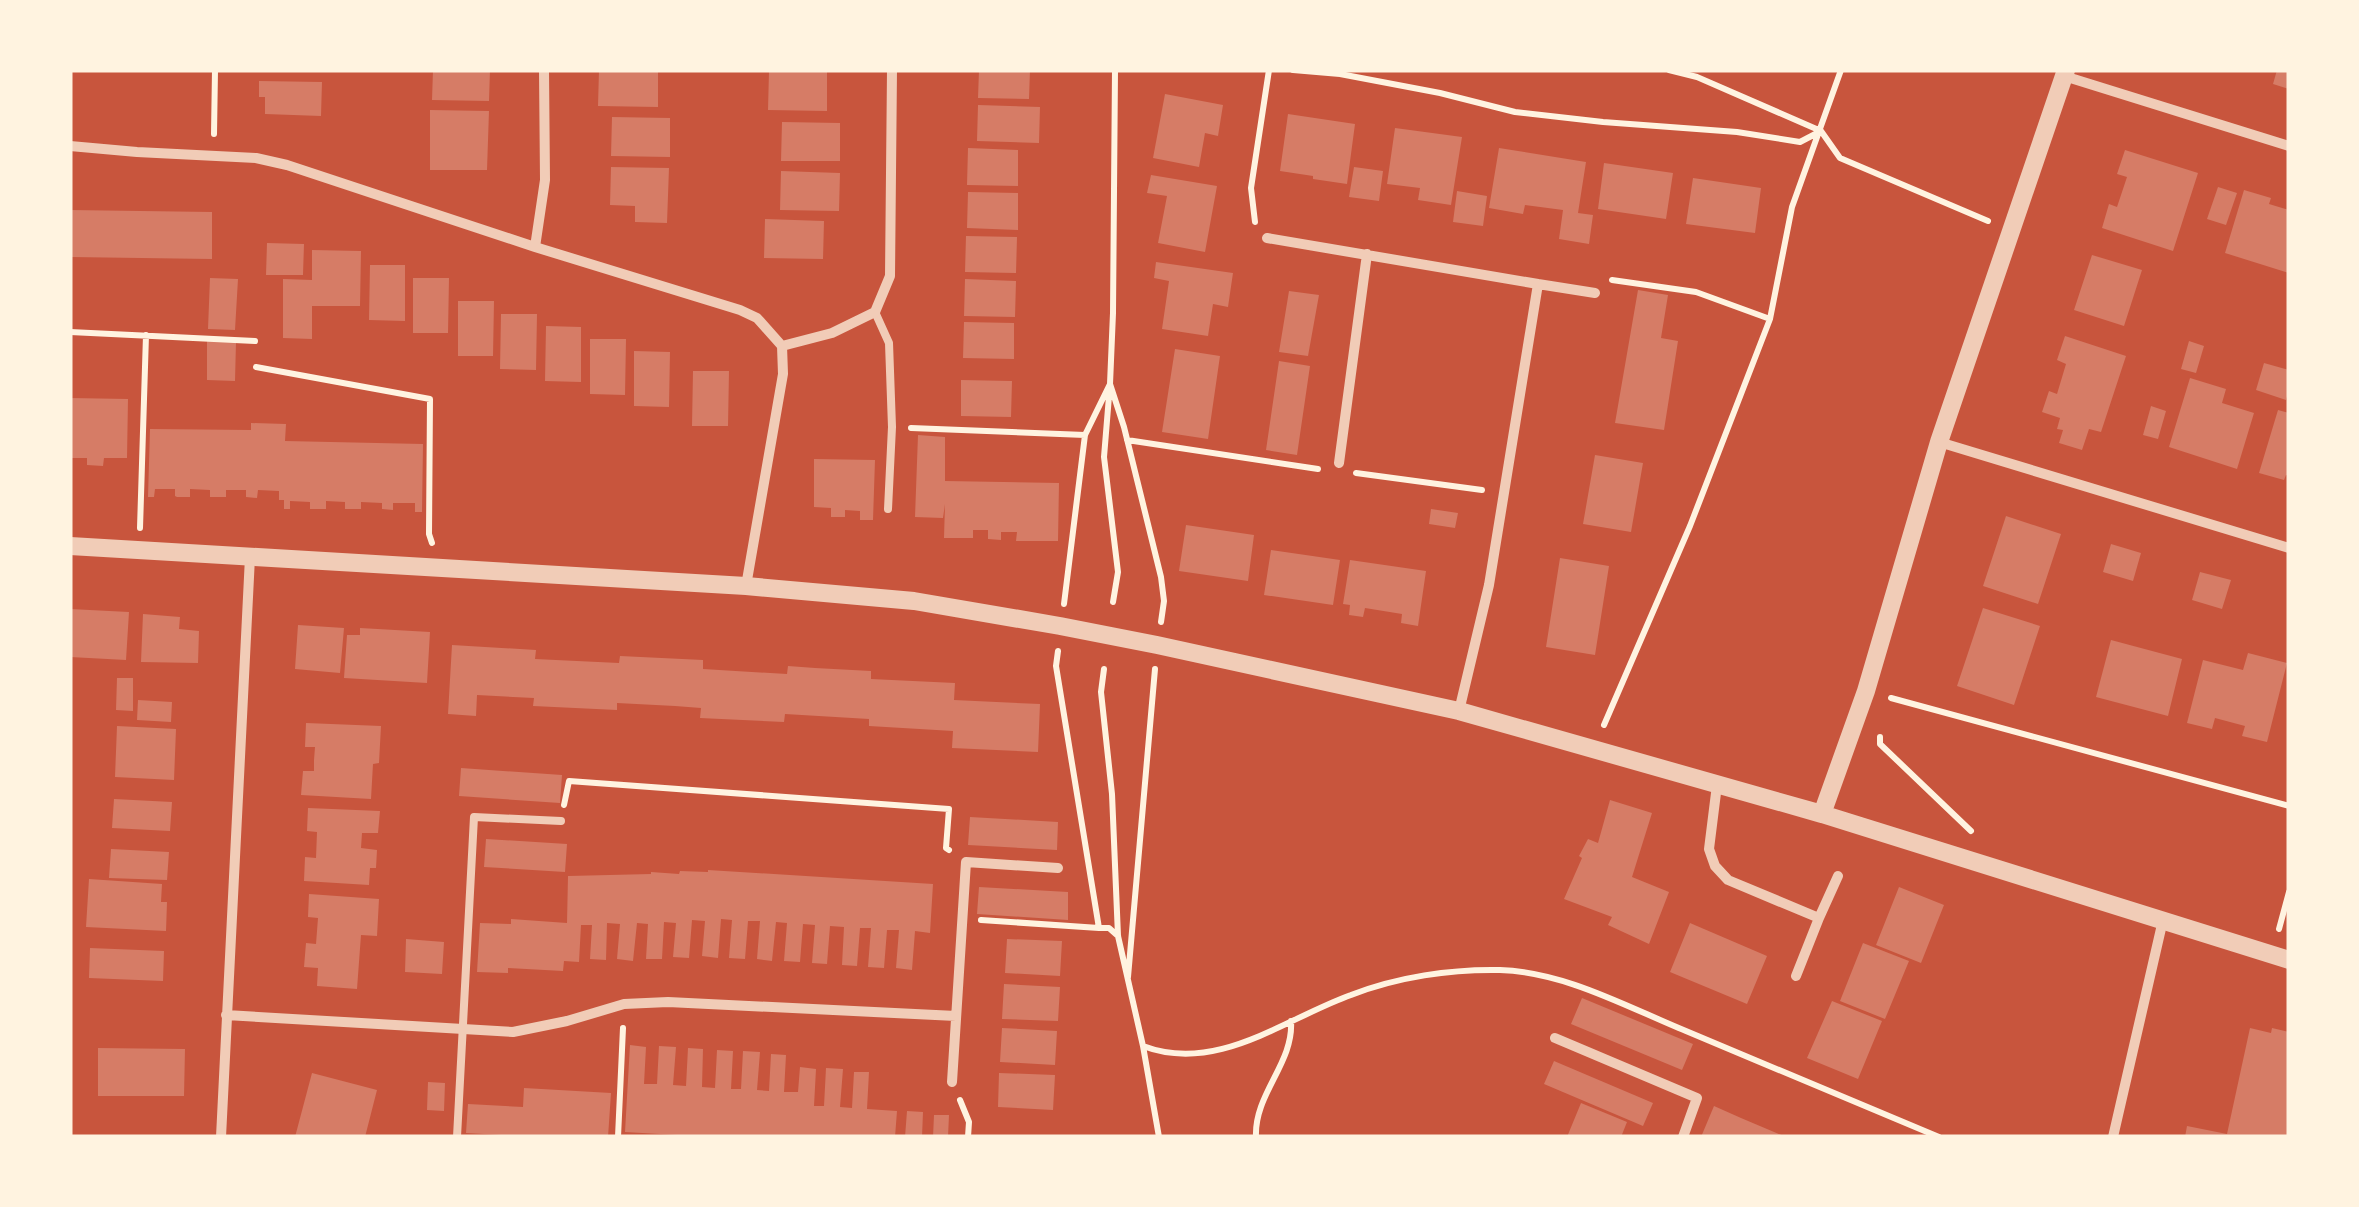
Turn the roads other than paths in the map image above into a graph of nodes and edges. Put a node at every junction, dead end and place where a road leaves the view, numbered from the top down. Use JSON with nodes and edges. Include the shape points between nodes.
{"nodes":[{"id":1,"x":544,"y":70,"type":"edge"},
{"id":2,"x":892,"y":70,"type":"edge"},
{"id":3,"x":2065,"y":73,"type":"edge"},
{"id":4,"x":70,"y":146,"type":"edge"},
{"id":5,"x":2289,"y":146,"type":"edge"},
{"id":6,"x":1268,"y":238,"type":"road end"},
{"id":7,"x":535,"y":247,"type":"junction"},
{"id":8,"x":1367,"y":254,"type":"junction"},
{"id":9,"x":1538,"y":284,"type":"junction"},
{"id":10,"x":1595,"y":294,"type":"road end"},
{"id":11,"x":875,"y":312,"type":"junction"},
{"id":12,"x":782,"y":346,"type":"junction"},
{"id":13,"x":1939,"y":442,"type":"junction"},
{"id":14,"x":1339,"y":462,"type":"dead end"},
{"id":15,"x":888,"y":509,"type":"dead end"},
{"id":16,"x":70,"y":546,"type":"edge"},
{"id":17,"x":2289,"y":548,"type":"edge"},
{"id":18,"x":250,"y":556,"type":"junction"},
{"id":19,"x":746,"y":586,"type":"junction"},
{"id":20,"x":1460,"y":711,"type":"junction"},
{"id":21,"x":1716,"y":785,"type":"junction"},
{"id":22,"x":1822,"y":814,"type":"junction"},
{"id":23,"x":561,"y":821,"type":"road end"},
{"id":24,"x":1058,"y":868,"type":"dead end"},
{"id":25,"x":1838,"y":876,"type":"dead end"},
{"id":26,"x":1819,"y":918,"type":"junction"},
{"id":27,"x":2163,"y":920,"type":"junction"},
{"id":28,"x":2289,"y":960,"type":"edge"},
{"id":29,"x":1796,"y":976,"type":"dead end"},
{"id":30,"x":226,"y":1014,"type":"junction"},
{"id":31,"x":956,"y":1016,"type":"junction"},
{"id":32,"x":462,"y":1028,"type":"junction"},
{"id":33,"x":1556,"y":1038,"type":"dead end"},
{"id":34,"x":952,"y":1082,"type":"road end"},
{"id":35,"x":222,"y":1137,"type":"edge"},
{"id":36,"x":457,"y":1137,"type":"edge"},
{"id":37,"x":1683,"y":1137,"type":"edge"},
{"id":38,"x":2113,"y":1137,"type":"edge"}],
"edges":[{"from":1,"to":7,"type":"street","via":[[545,180]]},
{"from":2,"to":11,"type":"street","via":[[890,276]]},
{"from":3,"to":5,"type":"street"},
{"from":3,"to":13,"type":"street"},
{"from":4,"to":7,"type":"street","via":[[256,158]]},
{"from":6,"to":8,"type":"street"},
{"from":7,"to":12,"type":"street","via":[[740,310]]},
{"from":8,"to":9,"type":"street"},
{"from":8,"to":14,"type":"street"},
{"from":9,"to":10,"type":"street"},
{"from":9,"to":20,"type":"street","via":[[1490,585]]},
{"from":11,"to":12,"type":"street"},
{"from":11,"to":15,"type":"lane","via":[[889,342]]},
{"from":12,"to":19,"type":"street","via":[[784,374]]},
{"from":13,"to":17,"type":"street"},
{"from":13,"to":22,"type":"street","via":[[1866,691]]},
{"from":16,"to":18,"type":"street"},
{"from":18,"to":19,"type":"street"},
{"from":18,"to":30,"type":"street"},
{"from":19,"to":20,"type":"street","via":[[914,602],[1060,626]]},
{"from":20,"to":21,"type":"street"},
{"from":21,"to":22,"type":"street"},
{"from":21,"to":26,"type":"street","via":[[1709,849],[1715,866],[1728,880]]},
{"from":22,"to":27,"type":"street"},
{"from":23,"to":32,"type":"lane","via":[[474,817]]},
{"from":24,"to":31,"type":"street","via":[[966,862]]},
{"from":25,"to":26,"type":"street"},
{"from":26,"to":29,"type":"street"},
{"from":27,"to":28,"type":"street"},
{"from":27,"to":38,"type":"street"},
{"from":30,"to":32,"type":"street"},
{"from":30,"to":35,"type":"street"},
{"from":31,"to":32,"type":"street","via":[[668,1002],[624,1004],[514,1032]]},
{"from":31,"to":34,"type":"street"},
{"from":32,"to":36,"type":"lane"},
{"from":33,"to":37,"type":"street","via":[[1697,1098]]}]}
